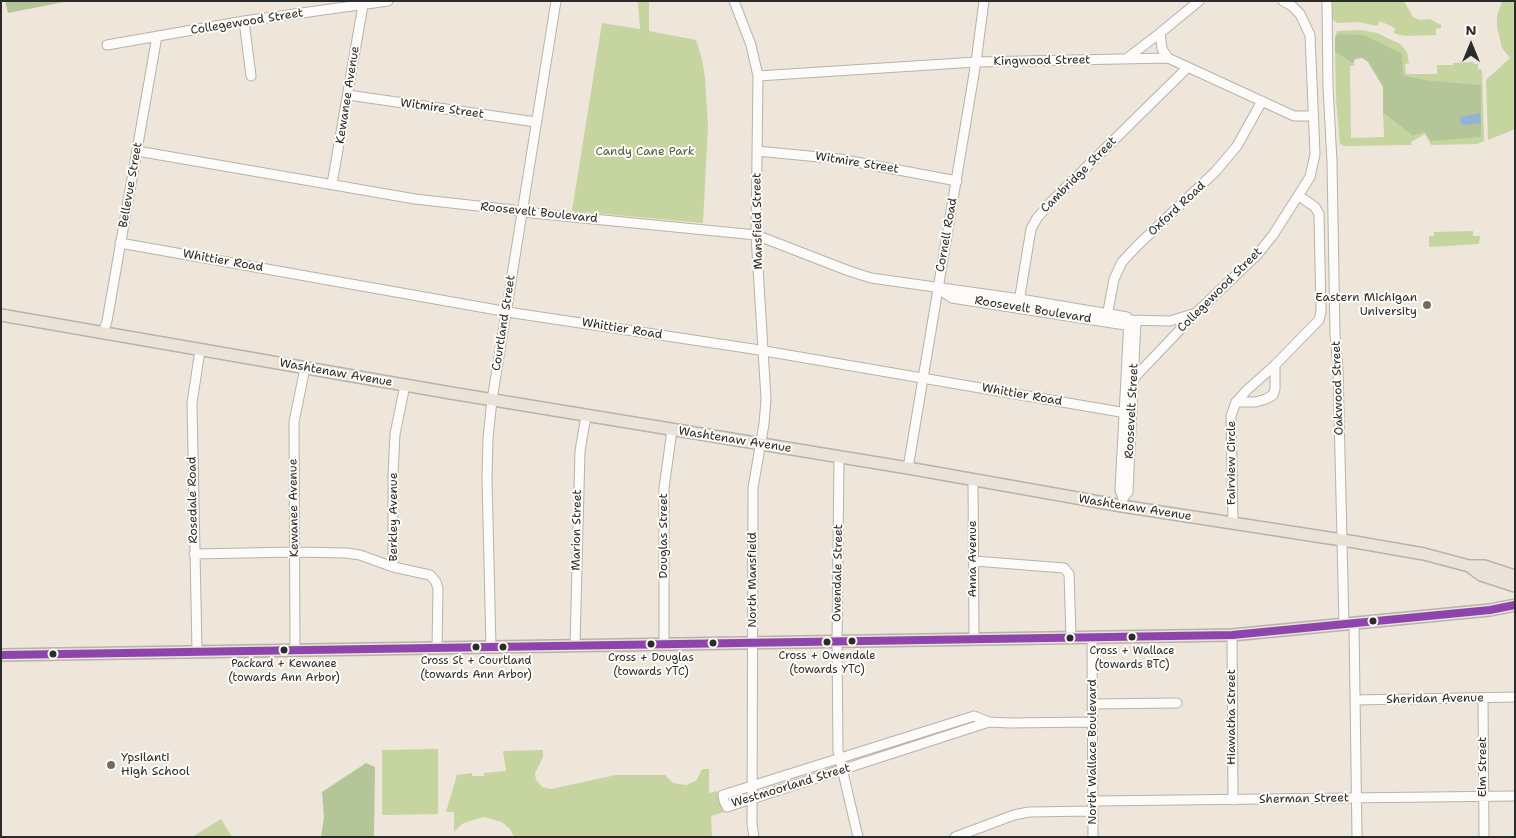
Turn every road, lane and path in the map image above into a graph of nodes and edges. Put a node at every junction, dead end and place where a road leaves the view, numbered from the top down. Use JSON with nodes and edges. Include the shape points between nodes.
{"nodes":[{"id":1,"x":388,"y":1,"type":"edge"},
{"id":2,"x":556,"y":1,"type":"edge"},
{"id":3,"x":734,"y":1,"type":"edge"},
{"id":4,"x":984,"y":1,"type":"edge"},
{"id":5,"x":1199,"y":1,"type":"edge"},
{"id":6,"x":1282,"y":1,"type":"edge"},
{"id":7,"x":1326,"y":1,"type":"edge"},
{"id":8,"x":363,"y":5,"type":"junction"},
{"id":9,"x":244,"y":21,"type":"junction"},
{"id":10,"x":1160,"y":33,"type":"junction"},
{"id":11,"x":157,"y":36,"type":"junction"},
{"id":12,"x":107,"y":45,"type":"dead end"},
{"id":13,"x":1168,"y":58,"type":"junction"},
{"id":14,"x":1125,"y":59,"type":"junction"},
{"id":15,"x":976,"y":62,"type":"junction"},
{"id":16,"x":1187,"y":68,"type":"junction"},
{"id":17,"x":251,"y":76,"type":"dead end"},
{"id":18,"x":758,"y":76,"type":"junction"},
{"id":19,"x":348,"y":95,"type":"junction"},
{"id":20,"x":1262,"y":101,"type":"junction"},
{"id":21,"x":1313,"y":116,"type":"junction"},
{"id":22,"x":536,"y":122,"type":"junction"},
{"id":23,"x":136,"y":150,"type":"junction"},
{"id":24,"x":757,"y":151,"type":"junction"},
{"id":25,"x":957,"y":181,"type":"junction"},
{"id":26,"x":332,"y":184,"type":"junction"},
{"id":27,"x":1299,"y":196,"type":"junction"},
{"id":28,"x":522,"y":212,"type":"junction"},
{"id":29,"x":756,"y":235,"type":"junction"},
{"id":30,"x":120,"y":243,"type":"junction"},
{"id":31,"x":938,"y":288,"type":"junction"},
{"id":32,"x":1019,"y":304,"type":"junction"},
{"id":33,"x":506,"y":312,"type":"junction"},
{"id":34,"x":1196,"y":313,"type":"junction"},
{"id":35,"x":1,"y":315,"type":"edge"},
{"id":36,"x":1107,"y":318,"type":"junction"},
{"id":37,"x":1133,"y":321,"type":"junction"},
{"id":38,"x":103,"y":333,"type":"junction"},
{"id":39,"x":200,"y":350,"type":"junction"},
{"id":40,"x":763,"y":351,"type":"junction"},
{"id":41,"x":1275,"y":365,"type":"junction"},
{"id":42,"x":305,"y":368,"type":"junction"},
{"id":43,"x":923,"y":378,"type":"junction"},
{"id":44,"x":1130,"y":378,"type":"junction"},
{"id":45,"x":405,"y":385,"type":"junction"},
{"id":46,"x":492,"y":400,"type":"junction"},
{"id":47,"x":1236,"y":402,"type":"junction"},
{"id":48,"x":1128,"y":414,"type":"junction"},
{"id":49,"x":586,"y":416,"type":"junction"},
{"id":50,"x":672,"y":430,"type":"junction"},
{"id":51,"x":760,"y":444,"type":"junction"},
{"id":52,"x":839,"y":458,"type":"junction"},
{"id":53,"x":908,"y":468,"type":"junction"},
{"id":54,"x":972,"y":480,"type":"junction"},
{"id":55,"x":1122,"y":502,"type":"junction"},
{"id":56,"x":1233,"y":523,"type":"junction"},
{"id":57,"x":1342,"y":540,"type":"junction"},
{"id":58,"x":294,"y":552,"type":"junction"},
{"id":59,"x":194,"y":554,"type":"junction"},
{"id":60,"x":974,"y":561,"type":"junction"},
{"id":61,"x":393,"y":567,"type":"junction"},
{"id":62,"x":1514,"y":584,"type":"edge"},
{"id":63,"x":1515,"y":599,"type":"edge"},
{"id":64,"x":1515,"y":605,"type":"edge"},
{"id":65,"x":1509,"y":609,"type":"edge"},
{"id":66,"x":1349,"y":624,"type":"junction"},
{"id":67,"x":1232,"y":635,"type":"junction"},
{"id":68,"x":1071,"y":637,"type":"junction"},
{"id":69,"x":1092,"y":637,"type":"junction"},
{"id":70,"x":974,"y":638,"type":"junction"},
{"id":71,"x":837,"y":641,"type":"junction"},
{"id":72,"x":753,"y":642,"type":"junction"},
{"id":73,"x":664,"y":643,"type":"junction"},
{"id":74,"x":575,"y":645,"type":"junction"},
{"id":75,"x":491,"y":647,"type":"junction"},
{"id":76,"x":438,"y":648,"type":"junction"},
{"id":77,"x":295,"y":650,"type":"junction"},
{"id":78,"x":197,"y":651,"type":"junction"},
{"id":79,"x":1,"y":655,"type":"edge"},
{"id":80,"x":1515,"y":697,"type":"edge"},
{"id":81,"x":1483,"y":698,"type":"junction"},
{"id":82,"x":1356,"y":700,"type":"junction"},
{"id":83,"x":1177,"y":703,"type":"dead end"},
{"id":84,"x":1092,"y":704,"type":"junction"},
{"id":85,"x":989,"y":722,"type":"junction"},
{"id":86,"x":1092,"y":722,"type":"junction"},
{"id":87,"x":840,"y":758,"type":"junction"},
{"id":88,"x":842,"y":770,"type":"junction"},
{"id":89,"x":752,"y":786,"type":"junction"},
{"id":90,"x":1484,"y":796,"type":"junction"},
{"id":91,"x":1515,"y":796,"type":"edge"},
{"id":92,"x":1356,"y":798,"type":"junction"},
{"id":93,"x":752,"y":799,"type":"junction"},
{"id":94,"x":1233,"y":800,"type":"junction"},
{"id":95,"x":1094,"y":801,"type":"junction"},
{"id":96,"x":1093,"y":811,"type":"junction"},
{"id":97,"x":754,"y":837,"type":"edge"},
{"id":98,"x":858,"y":837,"type":"edge"},
{"id":99,"x":955,"y":837,"type":"edge"},
{"id":100,"x":1093,"y":837,"type":"edge"},
{"id":101,"x":1357,"y":837,"type":"edge"},
{"id":102,"x":1484,"y":837,"type":"edge"}],
"edges":[{"from":1,"to":8,"type":"street","name":"Collegewood Street"},
{"from":2,"to":22,"type":"street","name":"Courtland Street"},
{"from":3,"to":18,"type":"street","name":"Mansfield Street","via":[[751,44]]},
{"from":4,"to":15,"type":"street","name":"Cornell Road"},
{"from":5,"to":10,"type":"street"},
{"from":6,"to":21,"type":"street","name":"Collegewood Street","via":[[1300,14],[1310,35]]},
{"from":7,"to":57,"type":"street","name":"Oakwood Street"},
{"from":8,"to":9,"type":"street","name":"Collegewood Street"},
{"from":8,"to":19,"type":"street","name":"Kewanee Avenue"},
{"from":9,"to":11,"type":"street","name":"Collegewood Street"},
{"from":9,"to":17,"type":"street"},
{"from":10,"to":13,"type":"street","via":[[1162,49]]},
{"from":10,"to":14,"type":"street"},
{"from":11,"to":12,"type":"street","name":"Collegewood Street"},
{"from":11,"to":23,"type":"street","name":"Bellevue Street"},
{"from":13,"to":14,"type":"street","name":"Kingwood Street"},
{"from":13,"to":16,"type":"street","name":"Kingwood Street"},
{"from":14,"to":15,"type":"street","name":"Kingwood Street"},
{"from":15,"to":18,"type":"street","name":"Kingwood Street"},
{"from":15,"to":25,"type":"street","name":"Cornell Road"},
{"from":16,"to":20,"type":"street","name":"Kingwood Street"},
{"from":16,"to":32,"type":"street","name":"Cambridge Street","via":[[1037,218],[1031,229]]},
{"from":18,"to":24,"type":"street","name":"Mansfield Street"},
{"from":19,"to":22,"type":"street","name":"Witmire Street"},
{"from":19,"to":26,"type":"street","name":"Kewanee Avenue"},
{"from":20,"to":21,"type":"street","name":"Kingwood Street","via":[[1294,116]]},
{"from":20,"to":36,"type":"street","name":"Oxford Road","via":[[1237,146],[1215,172],[1122,262],[1114,279]]},
{"from":21,"to":27,"type":"street","name":"Collegewood Street","via":[[1315,154],[1310,177]]},
{"from":22,"to":28,"type":"street","name":"Courtland Street"},
{"from":23,"to":26,"type":"street","name":"Roosevelt Boulevard"},
{"from":23,"to":30,"type":"street","name":"Bellevue Street"},
{"from":24,"to":25,"type":"street","name":"Witmire Street","via":[[840,159]]},
{"from":24,"to":29,"type":"street","name":"Mansfield Street"},
{"from":25,"to":31,"type":"street","name":"Cornell Road"},
{"from":26,"to":28,"type":"street","name":"Roosevelt Boulevard","via":[[415,199]]},
{"from":27,"to":34,"type":"street","name":"Collegewood Street","via":[[1257,256]]},
{"from":27,"to":41,"type":"street","name":"Fairview Circle","via":[[1315,207],[1319,214],[1321,312],[1319,320]]},
{"from":28,"to":29,"type":"street","name":"Roosevelt Boulevard"},
{"from":28,"to":33,"type":"street","name":"Courtland Street"},
{"from":29,"to":31,"type":"street","name":"Roosevelt Boulevard","via":[[871,278]]},
{"from":29,"to":40,"type":"street","name":"Mansfield Street"},
{"from":30,"to":33,"type":"street","name":"Whittier Road"},
{"from":30,"to":38,"type":"street","name":"Bellevue Street"},
{"from":31,"to":32,"type":"street","name":"Roosevelt Boulevard"},
{"from":31,"to":43,"type":"street","name":"Cornell Road"},
{"from":32,"to":36,"type":"street","name":"Roosevelt Boulevard"},
{"from":33,"to":40,"type":"street","name":"Whittier Road"},
{"from":33,"to":46,"type":"street","name":"Courtland Street"},
{"from":34,"to":37,"type":"street","name":"Roosevelt Boulevard","via":[[1170,320]]},
{"from":34,"to":44,"type":"street","name":"Collegewood Street"},
{"from":35,"to":38,"type":"main road","name":"Washtenaw Avenue"},
{"from":36,"to":37,"type":"street","name":"Roosevelt Boulevard","via":[[1127,317]]},
{"from":37,"to":44,"type":"street","name":"Roosevelt Street"},
{"from":38,"to":39,"type":"main road","name":"Washtenaw Avenue"},
{"from":39,"to":42,"type":"main road","name":"Washtenaw Avenue"},
{"from":39,"to":59,"type":"street","name":"Rosedale Road","via":[[192,403]]},
{"from":40,"to":43,"type":"street","name":"Whittier Road"},
{"from":40,"to":51,"type":"street","name":"Mansfield Street","via":[[766,409]]},
{"from":41,"to":47,"type":"street","name":"Fairview Circle"},
{"from":41,"to":47,"type":"street","name":"Fairview Circle","via":[[1273,394],[1266,400]]},
{"from":42,"to":45,"type":"main road","name":"Washtenaw Avenue"},
{"from":42,"to":58,"type":"street","name":"Kewanee Avenue","via":[[294,422]]},
{"from":43,"to":48,"type":"street","name":"Whittier Road"},
{"from":43,"to":53,"type":"street","name":"Cornell Road"},
{"from":44,"to":48,"type":"street","name":"Roosevelt Street"},
{"from":45,"to":46,"type":"main road","name":"Washtenaw Avenue"},
{"from":45,"to":61,"type":"street","name":"Berkley Avenue","via":[[395,440]]},
{"from":46,"to":49,"type":"main road","name":"Washtenaw Avenue"},
{"from":46,"to":75,"type":"street","name":"Courtland Street","via":[[487,478]]},
{"from":47,"to":56,"type":"street","name":"Fairview Circle","via":[[1231,416]]},
{"from":48,"to":55,"type":"street","name":"Roosevelt Street","via":[[1128,492]]},
{"from":49,"to":50,"type":"main road","name":"Washtenaw Avenue"},
{"from":49,"to":74,"type":"street","name":"Marion Street","via":[[580,443]]},
{"from":50,"to":51,"type":"main road","name":"Washtenaw Avenue"},
{"from":50,"to":73,"type":"street","name":"Douglas Street","via":[[664,488]]},
{"from":51,"to":52,"type":"main road","name":"Washtenaw Avenue"},
{"from":51,"to":72,"type":"street","name":"North Mansfield","via":[[753,488]]},
{"from":52,"to":53,"type":"main road","name":"Washtenaw Avenue"},
{"from":52,"to":71,"type":"street","name":"Owendale Street"},
{"from":53,"to":54,"type":"main road","name":"Washtenaw Avenue"},
{"from":54,"to":55,"type":"main road","name":"Washtenaw Avenue"},
{"from":54,"to":60,"type":"street","name":"Anna Avenue"},
{"from":55,"to":56,"type":"main road","name":"Washtenaw Avenue"},
{"from":56,"to":57,"type":"main road","name":"Washtenaw Avenue"},
{"from":57,"to":62,"type":"main road","name":"Washtenaw Avenue","via":[[1424,554],[1469,566],[1481,576]]},
{"from":57,"to":66,"type":"street","name":"Oakwood Street"},
{"from":58,"to":59,"type":"street"},
{"from":58,"to":61,"type":"street","via":[[360,555]]},
{"from":58,"to":77,"type":"street","name":"Kewanee Avenue"},
{"from":59,"to":78,"type":"street","name":"Rosedale Road"},
{"from":60,"to":68,"type":"street","via":[[1064,568],[1069,574]]},
{"from":60,"to":70,"type":"street","name":"Anna Avenue"},
{"from":61,"to":76,"type":"street","name":"Berkley Avenue","via":[[430,576],[436,582]]},
{"from":63,"to":65,"type":"main road"},
{"from":64,"to":65,"type":"main road"},
{"from":65,"to":66,"type":"main road"},
{"from":66,"to":67,"type":"main road"},
{"from":66,"to":82,"type":"street","name":"Oakwood Street"},
{"from":67,"to":69,"type":"main road"},
{"from":67,"to":94,"type":"street","name":"Hiawatha Street"},
{"from":68,"to":69,"type":"main road"},
{"from":68,"to":70,"type":"main road"},
{"from":69,"to":84,"type":"street","name":"North Wallace Boulevard"},
{"from":70,"to":71,"type":"main road"},
{"from":71,"to":72,"type":"main road"},
{"from":71,"to":87,"type":"street","name":"Owendale Street"},
{"from":72,"to":73,"type":"main road"},
{"from":72,"to":89,"type":"street","name":"North Mansfield"},
{"from":73,"to":74,"type":"main road"},
{"from":74,"to":75,"type":"main road"},
{"from":75,"to":76,"type":"main road"},
{"from":76,"to":77,"type":"main road"},
{"from":77,"to":78,"type":"main road"},
{"from":78,"to":79,"type":"main road"},
{"from":80,"to":81,"type":"street","name":"Sheridan Avenue"},
{"from":81,"to":82,"type":"street","name":"Sheridan Avenue"},
{"from":81,"to":90,"type":"street","name":"Elm Street"},
{"from":82,"to":92,"type":"street","name":"Oakwood Street"},
{"from":83,"to":84,"type":"street"},
{"from":84,"to":86,"type":"street","name":"North Wallace Boulevard"},
{"from":85,"to":86,"type":"street","name":"Westmoorland Street"},
{"from":85,"to":87,"type":"street","name":"Westmoorland Street","via":[[974,716]]},
{"from":85,"to":88,"type":"street","name":"Westmoorland Street"},
{"from":86,"to":95,"type":"street","name":"North Wallace Boulevard"},
{"from":87,"to":88,"type":"street","name":"Owendale Street"},
{"from":87,"to":89,"type":"street","name":"Westmoorland Street"},
{"from":88,"to":93,"type":"street","name":"Westmoorland Street"},
{"from":88,"to":98,"type":"street","name":"Owendale Street"},
{"from":89,"to":93,"type":"street","name":"North Mansfield"},
{"from":89,"to":93,"type":"street","name":"Westmoorland Street","via":[[723,795],[727,807]]},
{"from":90,"to":91,"type":"street","name":"Sherman Street"},
{"from":90,"to":92,"type":"street","name":"Sherman Street"},
{"from":90,"to":102,"type":"street","name":"Elm Street"},
{"from":92,"to":94,"type":"street","name":"Sherman Street"},
{"from":92,"to":101,"type":"street","name":"Oakwood Street"},
{"from":93,"to":97,"type":"street","name":"North Mansfield"},
{"from":94,"to":95,"type":"street","name":"Sherman Street"},
{"from":95,"to":96,"type":"street","name":"North Wallace Boulevard"},
{"from":96,"to":99,"type":"street","via":[[1029,812]]},
{"from":96,"to":100,"type":"street","name":"North Wallace Boulevard"}]}
